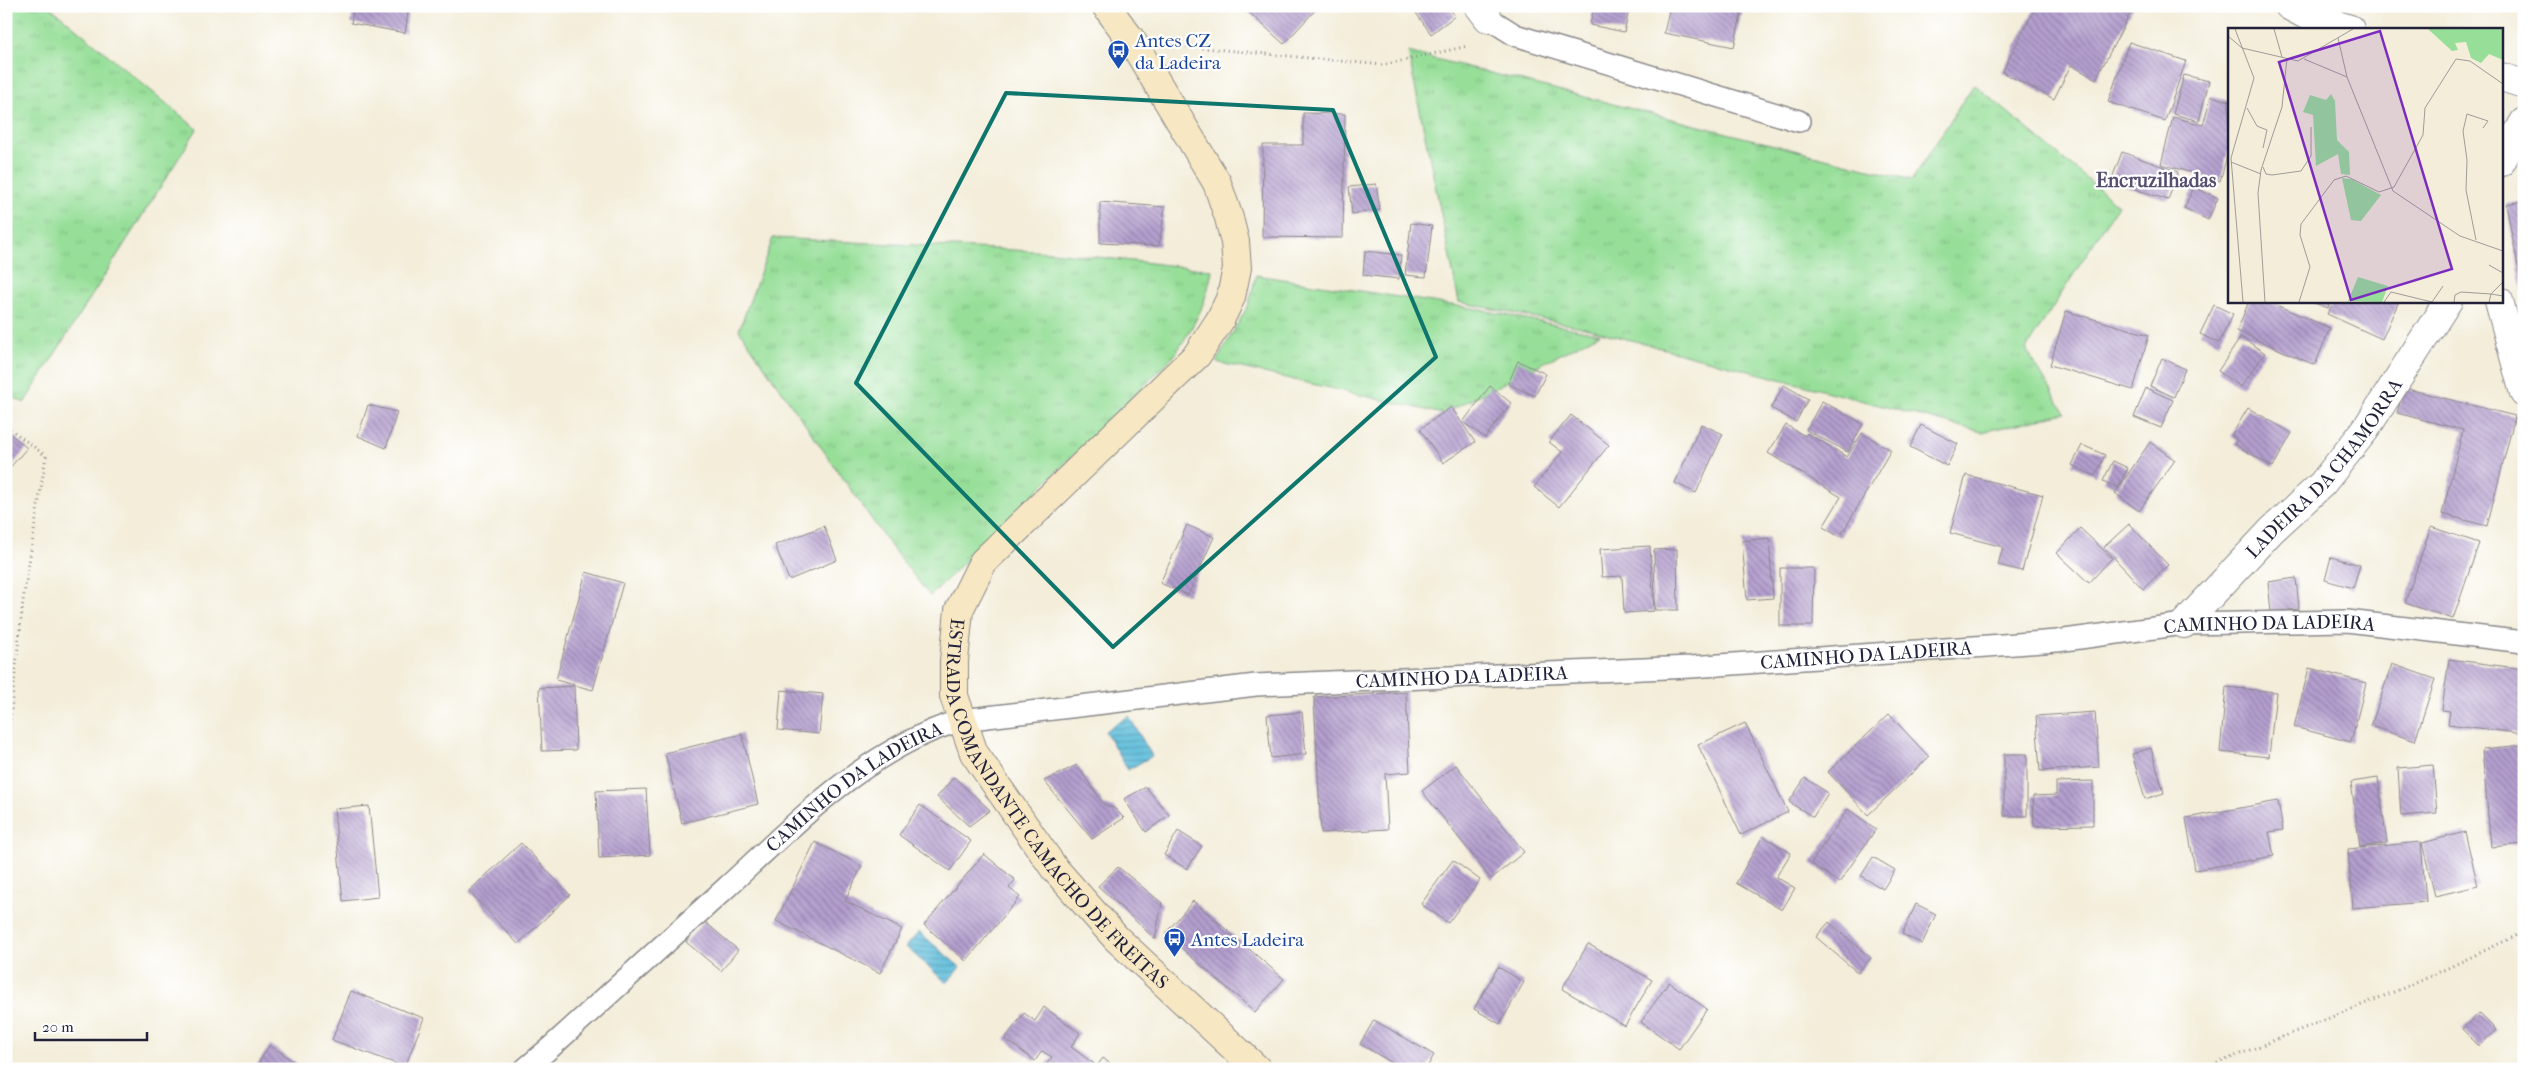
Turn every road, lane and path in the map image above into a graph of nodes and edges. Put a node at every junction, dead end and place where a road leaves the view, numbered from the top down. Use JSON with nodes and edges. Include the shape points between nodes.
{"nodes":[{"id":1,"x":1106,"y":6,"type":"edge"},
{"id":2,"x":2289,"y":6,"type":"edge"},
{"id":3,"x":1483,"y":12,"type":"edge"},
{"id":4,"x":2347,"y":28,"type":"edge"},
{"id":5,"x":1515,"y":35,"type":"junction"},
{"id":6,"x":1132,"y":41,"type":"junction"},
{"id":7,"x":2502,"y":77,"type":"edge"},
{"id":8,"x":2524,"y":84,"type":"edge"},
{"id":9,"x":1798,"y":121,"type":"dead end"},
{"id":10,"x":2524,"y":122,"type":"edge"},
{"id":11,"x":2502,"y":160,"type":"edge"},
{"id":12,"x":2447,"y":302,"type":"edge"},
{"id":13,"x":2499,"y":302,"type":"edge"},
{"id":14,"x":2524,"y":393,"type":"edge"},
{"id":15,"x":6,"y":426,"type":"edge"},
{"id":16,"x":2184,"y":624,"type":"junction"},
{"id":17,"x":2524,"y":642,"type":"edge"},
{"id":18,"x":962,"y":720,"type":"junction"},
{"id":19,"x":6,"y":757,"type":"edge"},
{"id":20,"x":2524,"y":932,"type":"edge"},
{"id":21,"x":525,"y":1069,"type":"edge"},
{"id":22,"x":1257,"y":1069,"type":"edge"},
{"id":23,"x":2203,"y":1069,"type":"edge"}],
"edges":[{"from":1,"to":6,"type":"main road","name":"ESTRADA COMANDANTE CAMACHO DE FREITAS"},
{"from":2,"to":4,"type":"street"},
{"from":3,"to":5,"type":"lane"},
{"from":5,"to":6,"type":"path","via":[[1383,65]]},
{"from":5,"to":9,"type":"lane"},
{"from":6,"to":18,"type":"main road","name":"ESTRADA COMANDANTE CAMACHO DE FREITAS","via":[[1217,183],[1235,242],[1237,268],[1231,297],[1198,355],[983,562],[959,610],[954,696]]},
{"from":7,"to":8,"type":"street"},
{"from":10,"to":11,"type":"street"},
{"from":12,"to":16,"type":"street","name":"LADEIRA DA CHAMORRA","via":[[2365,430],[2322,484],[2272,530]]},
{"from":13,"to":14,"type":"street"},
{"from":15,"to":19,"type":"path","via":[[46,456],[23,601]]},
{"from":16,"to":17,"type":"lane","name":"CAMINHO DA LADEIRA","via":[[2347,621]]},
{"from":16,"to":18,"type":"lane","name":"CAMINHO DA LADEIRA","via":[[2057,641],[1691,668],[1256,685]]},
{"from":18,"to":21,"type":"lane","name":"CAMINHO DA LADEIRA","via":[[936,728],[889,752],[817,804]]},
{"from":18,"to":22,"type":"main road","name":"ESTRADA COMANDANTE CAMACHO DE FREITAS","via":[[974,753],[1054,868],[1116,938]]},
{"from":20,"to":23,"type":"path","via":[[2416,983]]}]}
